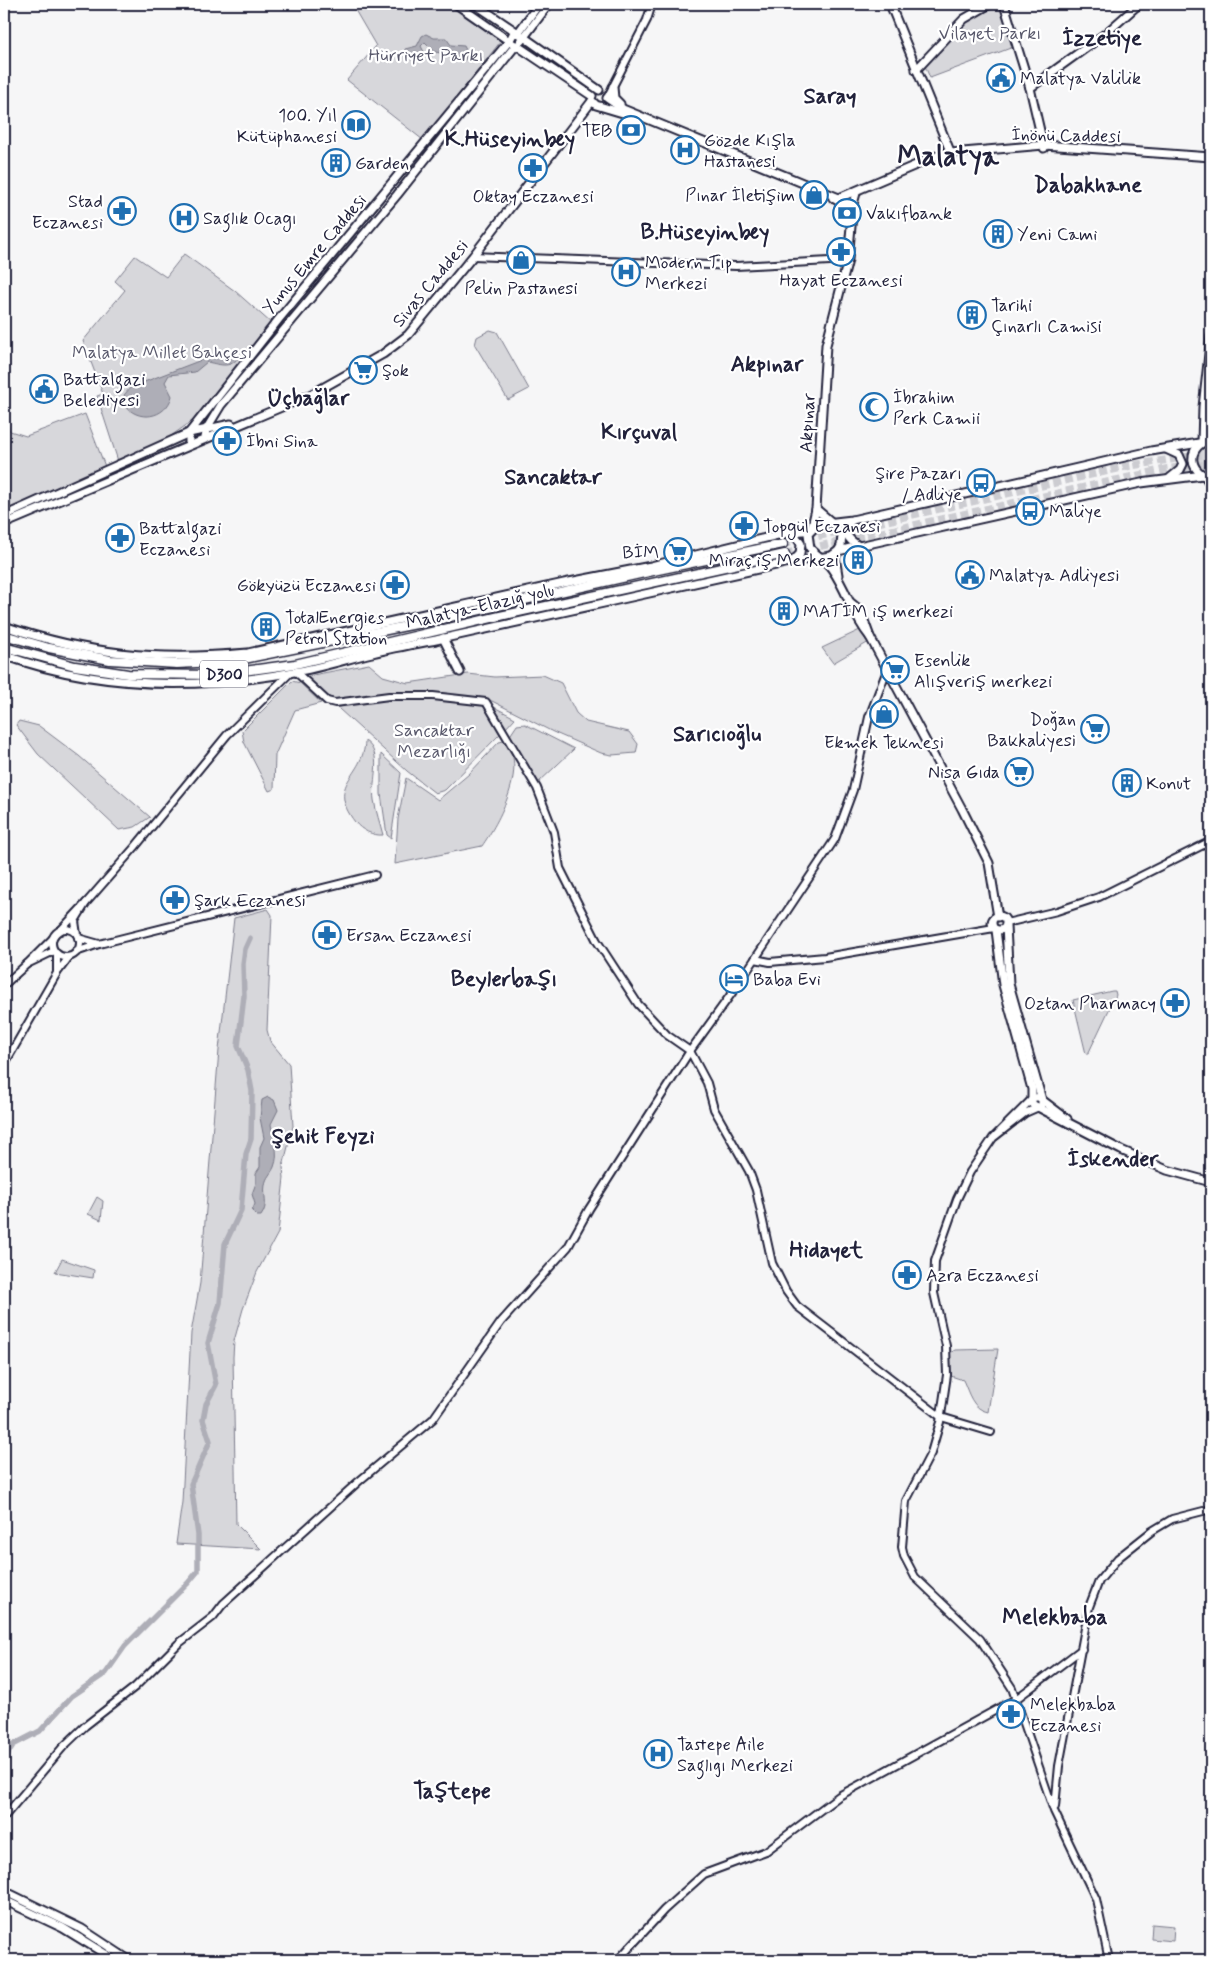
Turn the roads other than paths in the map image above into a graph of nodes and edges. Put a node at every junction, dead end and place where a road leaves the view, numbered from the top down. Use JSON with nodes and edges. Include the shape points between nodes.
{"nodes":[{"id":1,"x":456,"y":4,"type":"edge"},
{"id":2,"x":475,"y":4,"type":"edge"},
{"id":3,"x":539,"y":4,"type":"edge"},
{"id":4,"x":549,"y":4,"type":"edge"},
{"id":5,"x":652,"y":4,"type":"edge"},
{"id":6,"x":889,"y":4,"type":"edge"},
{"id":7,"x":990,"y":4,"type":"edge"},
{"id":8,"x":1004,"y":4,"type":"edge"},
{"id":9,"x":1139,"y":4,"type":"edge"},
{"id":10,"x":520,"y":36,"type":"junction"},
{"id":11,"x":513,"y":42,"type":"junction"},
{"id":12,"x":916,"y":69,"type":"junction"},
{"id":13,"x":613,"y":87,"type":"junction"},
{"id":14,"x":1030,"y":88,"type":"junction"},
{"id":15,"x":599,"y":90,"type":"junction"},
{"id":16,"x":607,"y":98,"type":"junction"},
{"id":17,"x":592,"y":99,"type":"junction"},
{"id":18,"x":601,"y":105,"type":"junction"},
{"id":19,"x":623,"y":109,"type":"junction"},
{"id":20,"x":1044,"y":148,"type":"junction"},
{"id":21,"x":950,"y":155,"type":"junction"},
{"id":22,"x":1211,"y":158,"type":"edge"},
{"id":23,"x":856,"y":193,"type":"junction"},
{"id":24,"x":838,"y":198,"type":"junction"},
{"id":25,"x":852,"y":221,"type":"junction"},
{"id":26,"x":473,"y":256,"type":"junction"},
{"id":27,"x":848,"y":260,"type":"junction"},
{"id":28,"x":1211,"y":336,"type":"edge"},
{"id":29,"x":1211,"y":375,"type":"edge"},
{"id":30,"x":241,"y":422,"type":"junction"},
{"id":31,"x":1211,"y":426,"type":"edge"},
{"id":32,"x":207,"y":428,"type":"junction"},
{"id":33,"x":189,"y":433,"type":"junction"},
{"id":34,"x":205,"y":438,"type":"junction"},
{"id":35,"x":1211,"y":441,"type":"edge"},
{"id":36,"x":1202,"y":442,"type":"junction"},
{"id":37,"x":189,"y":445,"type":"junction"},
{"id":38,"x":1166,"y":449,"type":"junction"},
{"id":39,"x":1206,"y":476,"type":"edge"},
{"id":40,"x":1168,"y":480,"type":"junction"},
{"id":41,"x":1211,"y":485,"type":"edge"},
{"id":42,"x":816,"y":509,"type":"junction"},
{"id":43,"x":4,"y":516,"type":"edge"},
{"id":44,"x":852,"y":520,"type":"junction"},
{"id":45,"x":4,"y":524,"type":"edge"},
{"id":46,"x":832,"y":524,"type":"junction"},
{"id":47,"x":811,"y":530,"type":"junction"},
{"id":48,"x":786,"y":533,"type":"junction"},
{"id":49,"x":783,"y":544,"type":"tunnel mouth"},
{"id":50,"x":859,"y":546,"type":"junction"},
{"id":51,"x":838,"y":551,"type":"junction"},
{"id":52,"x":785,"y":554,"type":"tunnel mouth"},
{"id":53,"x":822,"y":556,"type":"junction"},
{"id":54,"x":790,"y":562,"type":"junction"},
{"id":55,"x":839,"y":580,"type":"junction"},
{"id":56,"x":4,"y":626,"type":"edge"},
{"id":57,"x":433,"y":632,"type":"junction"},
{"id":58,"x":4,"y":635,"type":"edge"},
{"id":59,"x":462,"y":635,"type":"junction"},
{"id":60,"x":443,"y":638,"type":"junction"},
{"id":61,"x":4,"y":647,"type":"edge"},
{"id":62,"x":4,"y":655,"type":"edge"},
{"id":63,"x":887,"y":670,"type":"junction"},
{"id":64,"x":293,"y":672,"type":"junction"},
{"id":65,"x":460,"y":672,"type":"dead end"},
{"id":66,"x":1211,"y":841,"type":"edge"},
{"id":67,"x":375,"y":875,"type":"dead end"},
{"id":68,"x":86,"y":903,"type":"junction"},
{"id":69,"x":998,"y":917,"type":"junction"},
{"id":70,"x":1006,"y":924,"type":"junction"},
{"id":71,"x":995,"y":928,"type":"junction"},
{"id":72,"x":60,"y":931,"type":"junction"},
{"id":73,"x":78,"y":937,"type":"junction"},
{"id":74,"x":52,"y":939,"type":"junction"},
{"id":75,"x":99,"y":944,"type":"junction"},
{"id":76,"x":56,"y":952,"type":"junction"},
{"id":77,"x":76,"y":952,"type":"junction"},
{"id":78,"x":69,"y":957,"type":"junction"},
{"id":79,"x":755,"y":959,"type":"junction"},
{"id":80,"x":26,"y":964,"type":"junction"},
{"id":81,"x":57,"y":973,"type":"junction"},
{"id":82,"x":4,"y":985,"type":"edge"},
{"id":83,"x":690,"y":1051,"type":"junction"},
{"id":84,"x":4,"y":1065,"type":"edge"},
{"id":85,"x":1033,"y":1098,"type":"junction"},
{"id":86,"x":1042,"y":1100,"type":"junction"},
{"id":87,"x":1036,"y":1108,"type":"junction"},
{"id":88,"x":1077,"y":1127,"type":"junction"},
{"id":89,"x":994,"y":1138,"type":"junction"},
{"id":90,"x":1211,"y":1182,"type":"edge"},
{"id":91,"x":940,"y":1417,"type":"junction"},
{"id":92,"x":991,"y":1432,"type":"dead end"},
{"id":93,"x":1211,"y":1509,"type":"edge"},
{"id":94,"x":1082,"y":1649,"type":"junction"},
{"id":95,"x":1016,"y":1699,"type":"junction"},
{"id":96,"x":1054,"y":1811,"type":"junction"},
{"id":97,"x":4,"y":1817,"type":"edge"},
{"id":98,"x":4,"y":1892,"type":"edge"},
{"id":99,"x":4,"y":1900,"type":"edge"},
{"id":100,"x":115,"y":1960,"type":"edge"},
{"id":101,"x":129,"y":1960,"type":"edge"},
{"id":102,"x":618,"y":1960,"type":"edge"},
{"id":103,"x":1109,"y":1960,"type":"edge"}],
"edges":[{"from":1,"to":11,"type":"main road"},
{"from":2,"to":10,"type":"main road"},
{"from":3,"to":10,"type":"main road"},
{"from":4,"to":10,"type":"main road"},
{"from":5,"to":13,"type":"street"},
{"from":6,"to":12,"type":"main road"},
{"from":7,"to":12,"type":"main road","via":[[964,19]]},
{"from":8,"to":14,"type":"main road"},
{"from":9,"to":14,"type":"main road","via":[[1105,34]]},
{"from":10,"to":11,"type":"main road","via":[[520,43]]},
{"from":10,"to":15,"type":"main road"},
{"from":11,"to":17,"type":"main road"},
{"from":11,"to":32,"type":"main road","name":"Yunus Emre Caddesi","via":[[398,195],[222,405]]},
{"from":11,"to":33,"type":"main road","name":"Yunus Emre Caddesi","via":[[279,319]]},
{"from":12,"to":21,"type":"main road"},
{"from":13,"to":16,"type":"street"},
{"from":13,"to":19,"type":"main road","via":[[614,98]]},
{"from":14,"to":20,"type":"main road"},
{"from":15,"to":16,"type":"main road"},
{"from":15,"to":17,"type":"main road","name":"Sivas Caddesi"},
{"from":16,"to":18,"type":"main road"},
{"from":16,"to":19,"type":"main road"},
{"from":17,"to":18,"type":"main road"},
{"from":17,"to":26,"type":"main road","name":"Sivas Caddesi"},
{"from":18,"to":24,"type":"main road"},
{"from":19,"to":24,"type":"main road"},
{"from":20,"to":21,"type":"main road","name":"İnönü Caddesi"},
{"from":20,"to":22,"type":"main road","name":"İnönü Caddesi"},
{"from":21,"to":23,"type":"main road"},
{"from":21,"to":24,"type":"main road","name":"İnönü Caddesi"},
{"from":23,"to":24,"type":"main road"},
{"from":23,"to":25,"type":"main road","name":"Akpınar"},
{"from":24,"to":25,"type":"main road"},
{"from":25,"to":27,"type":"main road","name":"Akpınar"},
{"from":26,"to":27,"type":"street","via":[[736,266]]},
{"from":26,"to":30,"type":"main road","name":"Sivas Caddesi","via":[[408,335],[383,354],[310,395]]},
{"from":27,"to":42,"type":"main road","name":"Akpınar","via":[[826,345]]},
{"from":28,"to":36,"type":"main road"},
{"from":29,"to":31,"type":"main road"},
{"from":30,"to":32,"type":"main road"},
{"from":30,"to":34,"type":"main road"},
{"from":32,"to":33,"type":"main road"},
{"from":32,"to":34,"type":"main road","name":"Yunus Emre Caddesi"},
{"from":33,"to":37,"type":"main road"},
{"from":33,"to":43,"type":"main road"},
{"from":34,"to":37,"type":"main road"},
{"from":35,"to":36,"type":"main road"},
{"from":36,"to":38,"type":"main road"},
{"from":36,"to":39,"type":"main road","via":[[1192,458],[1195,469]]},
{"from":37,"to":45,"type":"main road"},
{"from":38,"to":40,"type":"main road","via":[[1180,455],[1183,464]]},
{"from":38,"to":44,"type":"main road"},
{"from":39,"to":40,"type":"main road"},
{"from":39,"to":41,"type":"main road"},
{"from":40,"to":50,"type":"main road","via":[[1141,483]]},
{"from":42,"to":46,"type":"main road"},
{"from":42,"to":47,"type":"main road","name":"Akpınar"},
{"from":44,"to":46,"type":"main road"},
{"from":44,"to":50,"type":"main road","via":[[847,526],[847,536]]},
{"from":46,"to":47,"type":"main road","via":[[822,522]]},
{"from":46,"to":51,"type":"main road","via":[[842,535]]},
{"from":47,"to":48,"type":"main road"},
{"from":47,"to":53,"type":"main road","via":[[810,548]]},
{"from":48,"to":54,"type":"main road","via":[[801,544],[800,554]]},
{"from":48,"to":56,"type":"main road","via":[[651,566],[248,653],[170,658],[128,655],[53,642]]},
{"from":49,"to":58,"type":"highway","number":"D300","via":[[260,658],[207,663],[142,663],[79,655]]},
{"from":50,"to":51,"type":"main road"},
{"from":51,"to":53,"type":"main road","via":[[831,556]]},
{"from":51,"to":55,"type":"main road","via":[[835,557]]},
{"from":52,"to":57,"type":"highway","name":"Malatya-Elazığ yolu","number":"D300"},
{"from":53,"to":54,"type":"main road"},
{"from":53,"to":55,"type":"main road"},
{"from":54,"to":59,"type":"main road"},
{"from":55,"to":63,"type":"main road","via":[[856,620],[870,637]]},
{"from":57,"to":59,"type":"main road"},
{"from":57,"to":61,"type":"highway","name":"Malatya-Elazığ yolu","number":"D300","via":[[295,664],[214,676],[128,674],[75,666]]},
{"from":59,"to":60,"type":"main road"},
{"from":60,"to":64,"type":"main road"},
{"from":60,"to":65,"type":"main road"},
{"from":62,"to":64,"type":"main road","via":[[85,677],[151,684],[226,681]]},
{"from":63,"to":69,"type":"main road","via":[[989,863]]},
{"from":63,"to":79,"type":"street","via":[[869,717],[853,790],[835,840]]},
{"from":64,"to":68,"type":"street","via":[[228,734]]},
{"from":64,"to":83,"type":"street","via":[[327,701],[335,703],[390,696],[434,696],[486,702],[537,788],[554,832],[560,868],[598,941],[638,1004],[667,1034]]},
{"from":66,"to":70,"type":"street","via":[[1099,897]]},
{"from":67,"to":75,"type":"street"},
{"from":68,"to":72,"type":"street"},
{"from":68,"to":73,"type":"street","via":[[74,924]]},
{"from":69,"to":70,"type":"main road","via":[[1004,918]]},
{"from":69,"to":71,"type":"main road","via":[[993,920]]},
{"from":70,"to":71,"type":"main road","via":[[1001,930]]},
{"from":70,"to":86,"type":"main road","via":[[1009,984]]},
{"from":71,"to":79,"type":"street","via":[[825,957],[770,962]]},
{"from":71,"to":85,"type":"main road","via":[[1003,986]]},
{"from":72,"to":73,"type":"street","via":[[72,931]]},
{"from":72,"to":74,"type":"street"},
{"from":73,"to":75,"type":"street"},
{"from":73,"to":77,"type":"street"},
{"from":74,"to":76,"type":"street"},
{"from":74,"to":80,"type":"street"},
{"from":75,"to":77,"type":"street"},
{"from":76,"to":78,"type":"street"},
{"from":76,"to":80,"type":"street"},
{"from":76,"to":81,"type":"street"},
{"from":77,"to":78,"type":"street"},
{"from":78,"to":81,"type":"street"},
{"from":79,"to":83,"type":"street"},
{"from":80,"to":82,"type":"street"},
{"from":81,"to":84,"type":"street"},
{"from":83,"to":91,"type":"street","via":[[707,1083],[714,1109],[727,1136],[749,1170],[772,1263],[786,1291],[797,1306]]},
{"from":83,"to":97,"type":"street","via":[[568,1247],[501,1322],[433,1419],[358,1482],[223,1604],[213,1617],[178,1644],[135,1687],[85,1726]]},
{"from":85,"to":86,"type":"street"},
{"from":85,"to":87,"type":"main road","via":[[1032,1104]]},
{"from":85,"to":89,"type":"street"},
{"from":86,"to":87,"type":"street","via":[[1041,1106]]},
{"from":86,"to":88,"type":"main road"},
{"from":87,"to":88,"type":"main road"},
{"from":87,"to":89,"type":"street"},
{"from":88,"to":90,"type":"main road","via":[[1167,1170]]},
{"from":89,"to":91,"type":"street","via":[[970,1172],[935,1261],[934,1292],[946,1346],[948,1375]]},
{"from":91,"to":92,"type":"street"},
{"from":91,"to":95,"type":"street","via":[[931,1453],[906,1501],[902,1532],[904,1556],[915,1577],[980,1638]]},
{"from":93,"to":94,"type":"street","via":[[1172,1519],[1152,1531],[1105,1572],[1098,1581],[1089,1607]]},
{"from":94,"to":95,"type":"street"},
{"from":94,"to":96,"type":"street","via":[[1059,1766]]},
{"from":95,"to":96,"type":"street"},
{"from":95,"to":102,"type":"street","via":[[839,1796],[766,1851],[704,1874],[664,1910]]},
{"from":96,"to":103,"type":"street","via":[[1096,1898]]},
{"from":98,"to":101,"type":"main road","via":[[82,1929]]},
{"from":99,"to":100,"type":"main road","via":[[64,1928]]}]}
